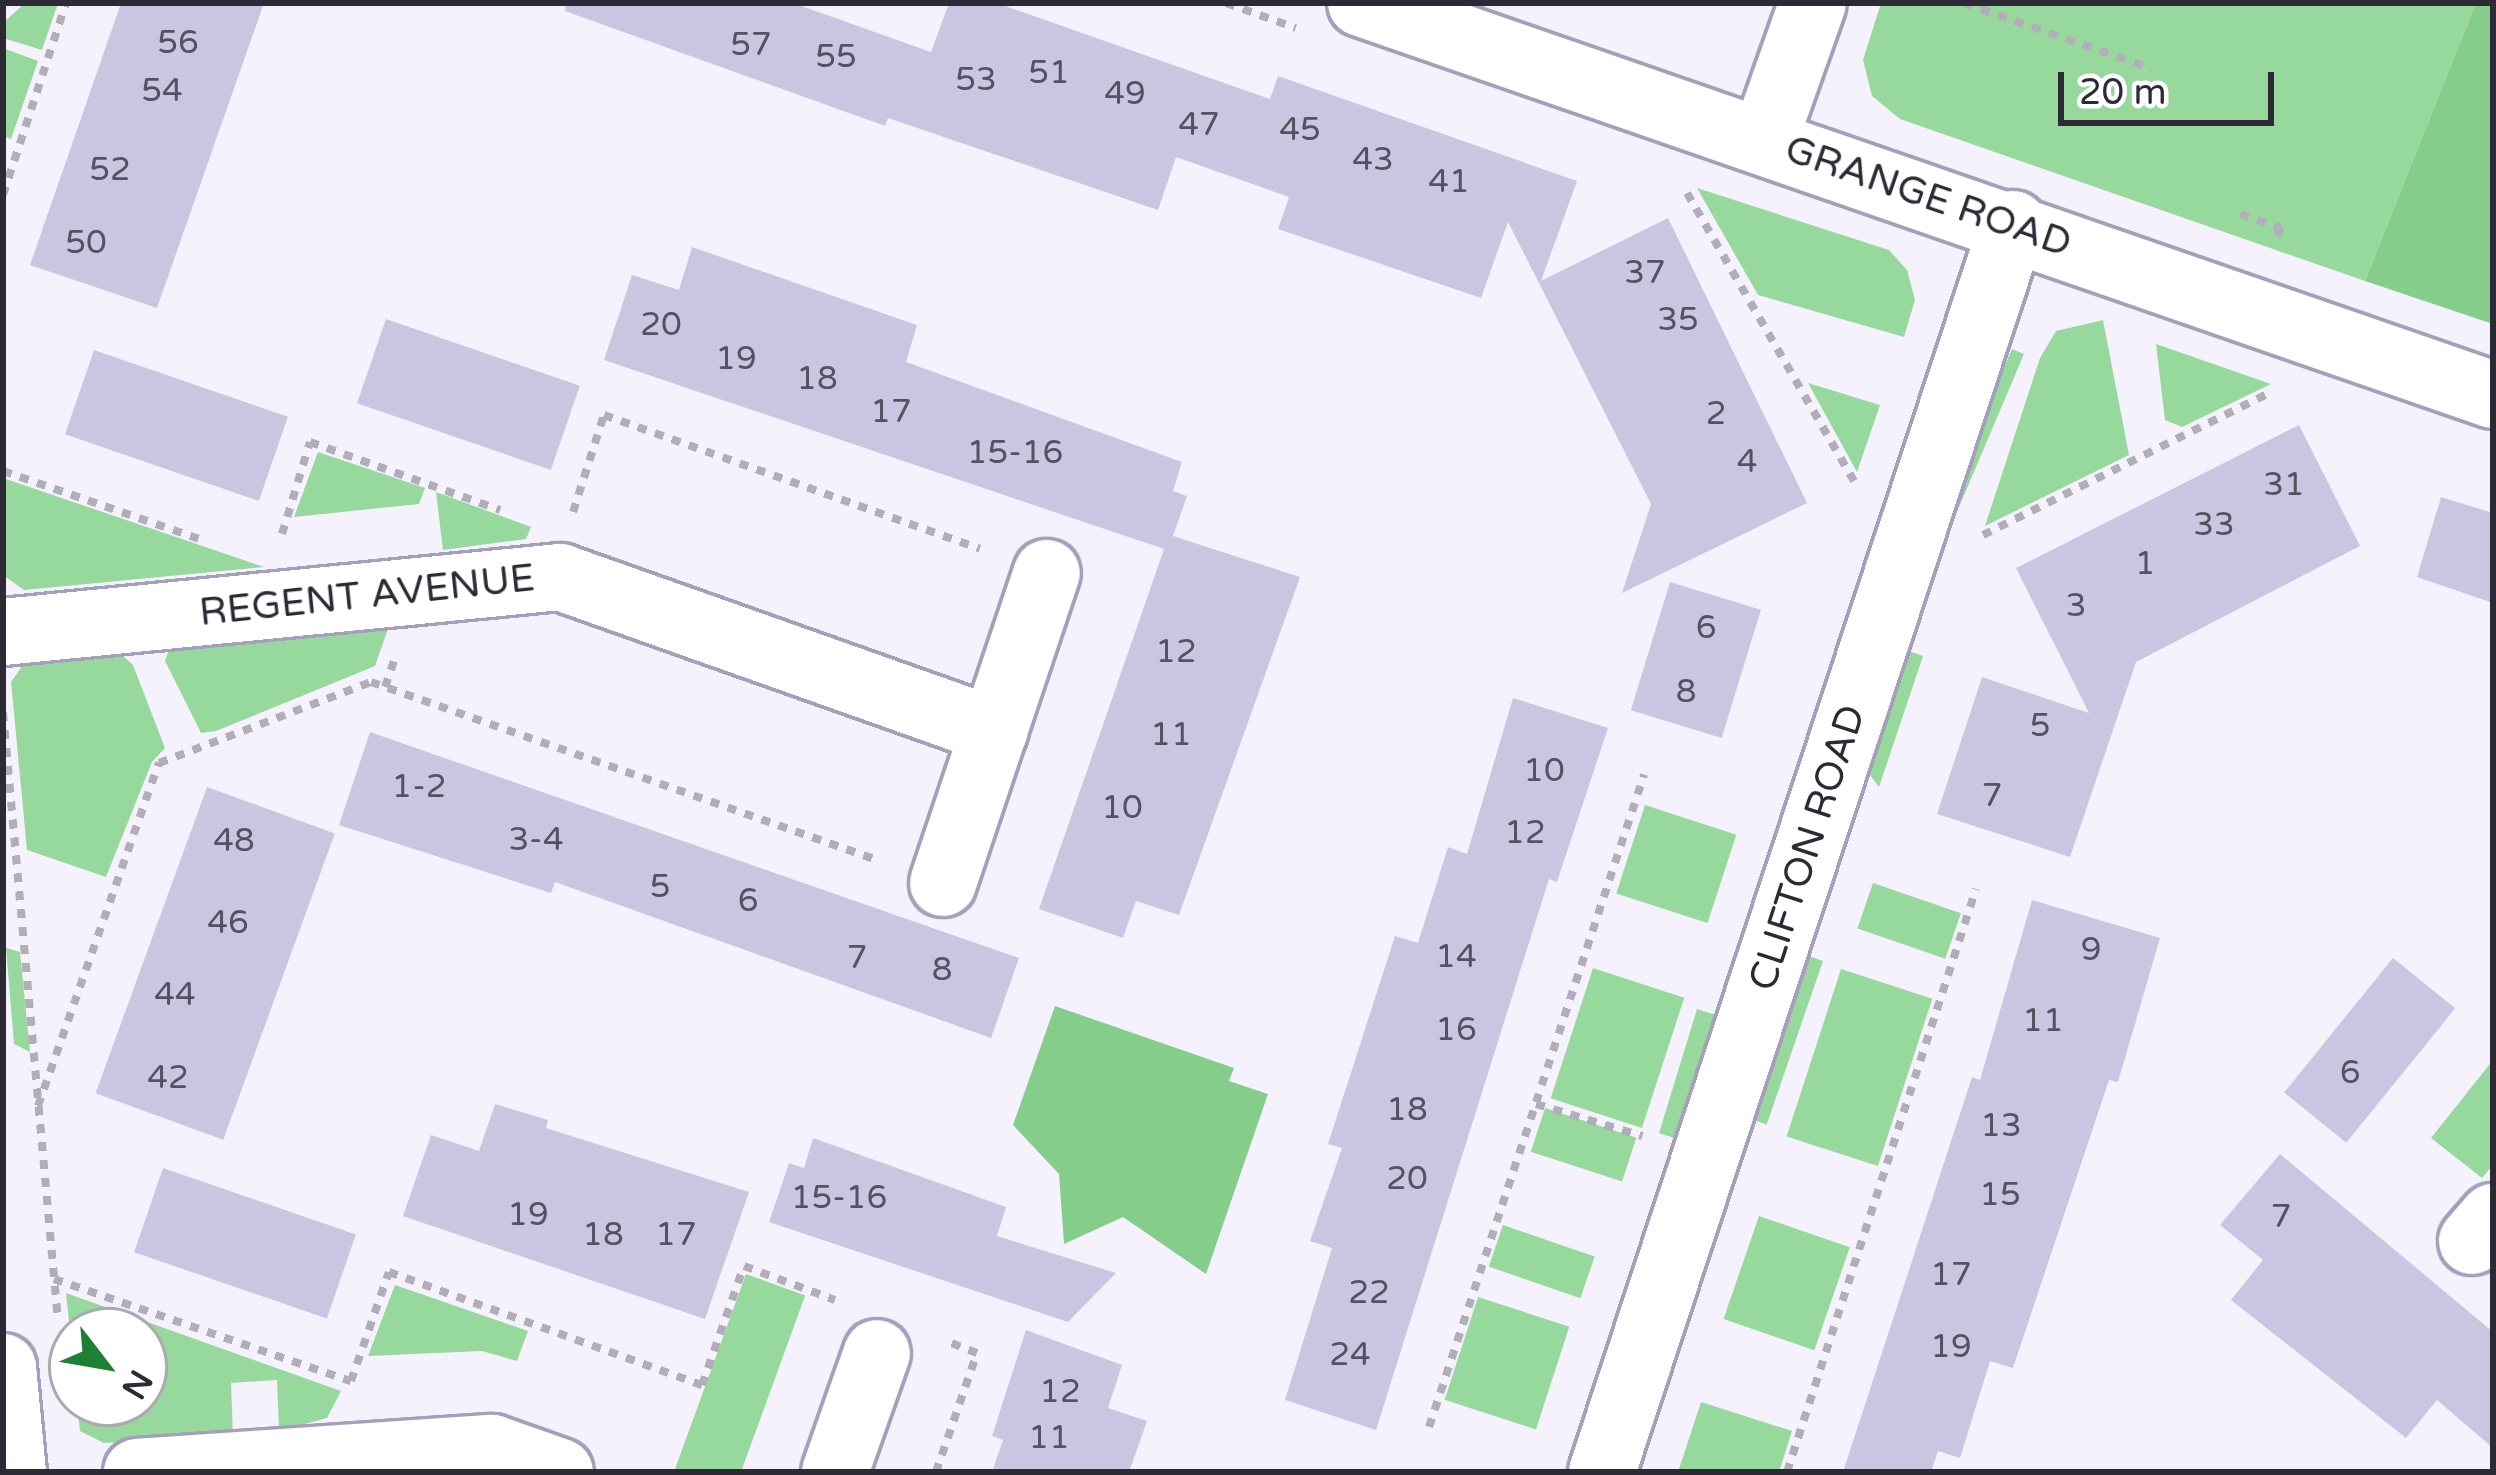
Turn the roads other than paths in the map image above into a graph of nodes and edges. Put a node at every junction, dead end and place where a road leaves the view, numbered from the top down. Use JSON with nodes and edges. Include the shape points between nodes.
{"nodes":[{"id":1,"x":1813,"y":3,"type":"edge"},
{"id":2,"x":1338,"y":19,"type":"edge"},
{"id":3,"x":1764,"y":141,"type":"junction"},
{"id":4,"x":2013,"y":224,"type":"junction"},
{"id":5,"x":2493,"y":395,"type":"edge"},
{"id":6,"x":1047,"y":573,"type":"road end"},
{"id":7,"x":3,"y":632,"type":"edge"},
{"id":8,"x":994,"y":731,"type":"junction"},
{"id":9,"x":943,"y":883,"type":"road end"},
{"id":10,"x":887,"y":1332,"type":"road end"},
{"id":11,"x":32,"y":1355,"type":"edge"},
{"id":12,"x":13,"y":1472,"type":"edge"},
{"id":13,"x":137,"y":1472,"type":"edge"},
{"id":14,"x":560,"y":1472,"type":"edge"},
{"id":15,"x":835,"y":1472,"type":"edge"},
{"id":16,"x":1602,"y":1472,"type":"edge"}],
"edges":[{"from":1,"to":3,"type":"street"},
{"from":2,"to":3,"type":"street","name":"GRANGE ROAD"},
{"from":3,"to":4,"type":"street","name":"GRANGE ROAD"},
{"from":4,"to":5,"type":"street","name":"GRANGE ROAD"},
{"from":4,"to":16,"type":"street","name":"CLIFTON ROAD"},
{"from":6,"to":8,"type":"street"},
{"from":7,"to":8,"type":"street","name":"REGENT AVENUE","via":[[560,577]]},
{"from":8,"to":9,"type":"street"},
{"from":10,"to":15,"type":"street"},
{"from":11,"to":12,"type":"street"},
{"from":13,"to":14,"type":"street","via":[[492,1448]]}]}
